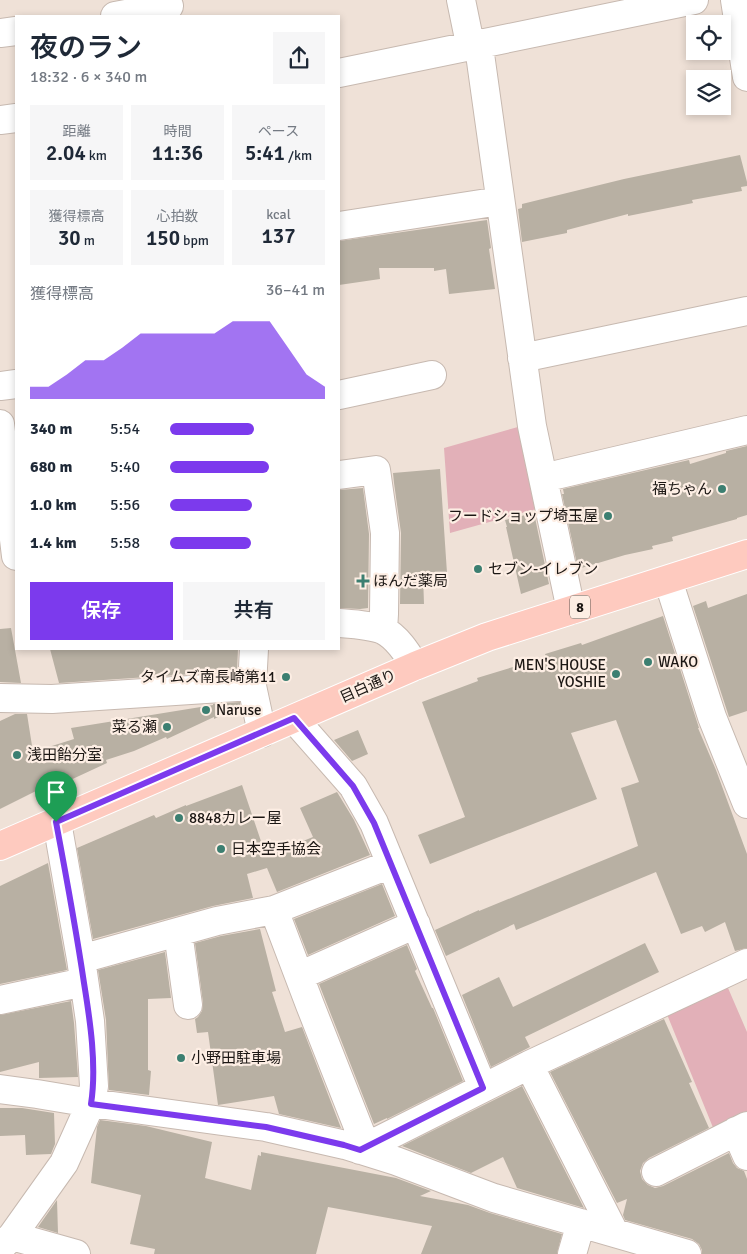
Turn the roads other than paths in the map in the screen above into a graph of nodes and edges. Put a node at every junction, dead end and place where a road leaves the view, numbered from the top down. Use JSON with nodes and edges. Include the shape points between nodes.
{"nodes":[{"id":1,"x":461,"y":0,"type":"edge"},
{"id":2,"x":694,"y":0,"type":"edge"},
{"id":3,"x":735,"y":0,"type":"edge"},
{"id":4,"x":170,"y":7,"type":"edge"},
{"id":5,"x":122,"y":15,"type":"edge"},
{"id":6,"x":15,"y":32,"type":"edge"},
{"id":7,"x":0,"y":33,"type":"edge"},
{"id":8,"x":476,"y":45,"type":"junction"},
{"id":9,"x":340,"y":73,"type":"edge"},
{"id":10,"x":747,"y":77,"type":"edge"},
{"id":11,"x":15,"y":118,"type":"edge"},
{"id":12,"x":0,"y":120,"type":"edge"},
{"id":13,"x":500,"y":201,"type":"junction"},
{"id":14,"x":340,"y":226,"type":"edge"},
{"id":15,"x":747,"y":311,"type":"edge"},
{"id":16,"x":522,"y":358,"type":"junction"},
{"id":17,"x":432,"y":375,"type":"dead end"},
{"id":18,"x":15,"y":384,"type":"edge"},
{"id":19,"x":0,"y":386,"type":"edge"},
{"id":20,"x":340,"y":395,"type":"edge"},
{"id":21,"x":0,"y":424,"type":"edge"},
{"id":22,"x":747,"y":430,"type":"edge"},
{"id":23,"x":340,"y":475,"type":"edge"},
{"id":24,"x":543,"y":478,"type":"junction"},
{"id":25,"x":15,"y":548,"type":"edge"},
{"id":26,"x":747,"y":554,"type":"edge"},
{"id":27,"x":0,"y":565,"type":"edge"},
{"id":28,"x":15,"y":570,"type":"edge"},
{"id":29,"x":668,"y":580,"type":"junction"},
{"id":30,"x":570,"y":610,"type":"junction"},
{"id":31,"x":340,"y":623,"type":"edge"},
{"id":32,"x":383,"y":630,"type":"junction"},
{"id":33,"x":254,"y":650,"type":"edge"},
{"id":34,"x":414,"y":666,"type":"junction"},
{"id":35,"x":252,"y":686,"type":"junction"},
{"id":36,"x":0,"y":698,"type":"edge"},
{"id":37,"x":294,"y":718,"type":"junction"},
{"id":38,"x":262,"y":733,"type":"junction"},
{"id":39,"x":747,"y":804,"type":"edge"},
{"id":40,"x":56,"y":822,"type":"junction"},
{"id":41,"x":0,"y":846,"type":"edge"},
{"id":42,"x":391,"y":864,"type":"junction"},
{"id":43,"x":274,"y":910,"type":"junction"},
{"id":44,"x":416,"y":924,"type":"junction"},
{"id":45,"x":178,"y":932,"type":"junction"},
{"id":46,"x":747,"y":963,"type":"edge"},
{"id":47,"x":82,"y":970,"type":"junction"},
{"id":48,"x":299,"y":976,"type":"junction"},
{"id":49,"x":0,"y":1000,"type":"edge"},
{"id":50,"x":188,"y":1005,"type":"dead end"},
{"id":51,"x":529,"y":1065,"type":"junction"},
{"id":52,"x":483,"y":1088,"type":"junction"},
{"id":53,"x":0,"y":1089,"type":"edge"},
{"id":54,"x":91,"y":1104,"type":"junction"},
{"id":55,"x":742,"y":1128,"type":"edge"},
{"id":56,"x":363,"y":1149,"type":"junction"},
{"id":57,"x":747,"y":1156,"type":"edge"},
{"id":58,"x":656,"y":1172,"type":"dead end"},
{"id":59,"x":581,"y":1223,"type":"junction"},
{"id":60,"x":614,"y":1232,"type":"junction"},
{"id":61,"x":6,"y":1242,"type":"edge"},
{"id":62,"x":76,"y":1254,"type":"edge"},
{"id":63,"x":572,"y":1254,"type":"edge"},
{"id":64,"x":687,"y":1254,"type":"edge"}],
"edges":[{"from":1,"to":8,"type":"street","via":[[468,34]]},
{"from":2,"to":8,"type":"street"},
{"from":3,"to":10,"type":"street"},
{"from":4,"to":5,"type":"street"},
{"from":6,"to":7,"type":"street"},
{"from":8,"to":9,"type":"street"},
{"from":8,"to":13,"type":"street","via":[[480,54]]},
{"from":11,"to":12,"type":"street"},
{"from":13,"to":14,"type":"street"},
{"from":13,"to":16,"type":"street"},
{"from":15,"to":16,"type":"street"},
{"from":16,"to":24,"type":"street"},
{"from":17,"to":20,"type":"street"},
{"from":18,"to":19,"type":"street"},
{"from":21,"to":25,"type":"street"},
{"from":22,"to":24,"type":"street"},
{"from":23,"to":32,"type":"street","via":[[376,470],[385,533]]},
{"from":24,"to":30,"type":"street"},
{"from":26,"to":29,"type":"main road","name":"目白通り","number":"8"},
{"from":27,"to":28,"type":"street"},
{"from":29,"to":30,"type":"main road","name":"目白通り","number":"8"},
{"from":29,"to":39,"type":"street","via":[[712,717]]},
{"from":30,"to":34,"type":"main road","name":"目白通り","number":"8"},
{"from":31,"to":32,"type":"street"},
{"from":32,"to":34,"type":"street","via":[[404,650]]},
{"from":33,"to":35,"type":"street"},
{"from":34,"to":37,"type":"main road","name":"目白通り","number":"8"},
{"from":35,"to":36,"type":"street","via":[[52,699]]},
{"from":35,"to":38,"type":"street"},
{"from":37,"to":38,"type":"main road","name":"目白通り","number":"8"},
{"from":37,"to":42,"type":"street","via":[[353,786],[379,833]]},
{"from":38,"to":40,"type":"main road","name":"目白通り","number":"8"},
{"from":40,"to":41,"type":"main road","name":"目白通り","number":"8"},
{"from":40,"to":47,"type":"street"},
{"from":42,"to":43,"type":"street"},
{"from":42,"to":44,"type":"street"},
{"from":43,"to":45,"type":"street"},
{"from":43,"to":48,"type":"street"},
{"from":44,"to":48,"type":"street"},
{"from":44,"to":52,"type":"street"},
{"from":45,"to":47,"type":"street"},
{"from":45,"to":50,"type":"street"},
{"from":46,"to":51,"type":"street"},
{"from":47,"to":49,"type":"street"},
{"from":47,"to":54,"type":"street","via":[[90,1021],[94,1086]]},
{"from":48,"to":56,"type":"street"},
{"from":51,"to":52,"type":"street"},
{"from":51,"to":60,"type":"street"},
{"from":52,"to":56,"type":"street"},
{"from":53,"to":54,"type":"street"},
{"from":54,"to":56,"type":"street","via":[[266,1127]]},
{"from":54,"to":61,"type":"street","via":[[64,1163]]},
{"from":55,"to":57,"type":"street"},
{"from":55,"to":58,"type":"street"},
{"from":56,"to":59,"type":"street","via":[[494,1198]]},
{"from":59,"to":60,"type":"street"},
{"from":59,"to":63,"type":"street"},
{"from":60,"to":64,"type":"street"},
{"from":61,"to":62,"type":"street"}]}
